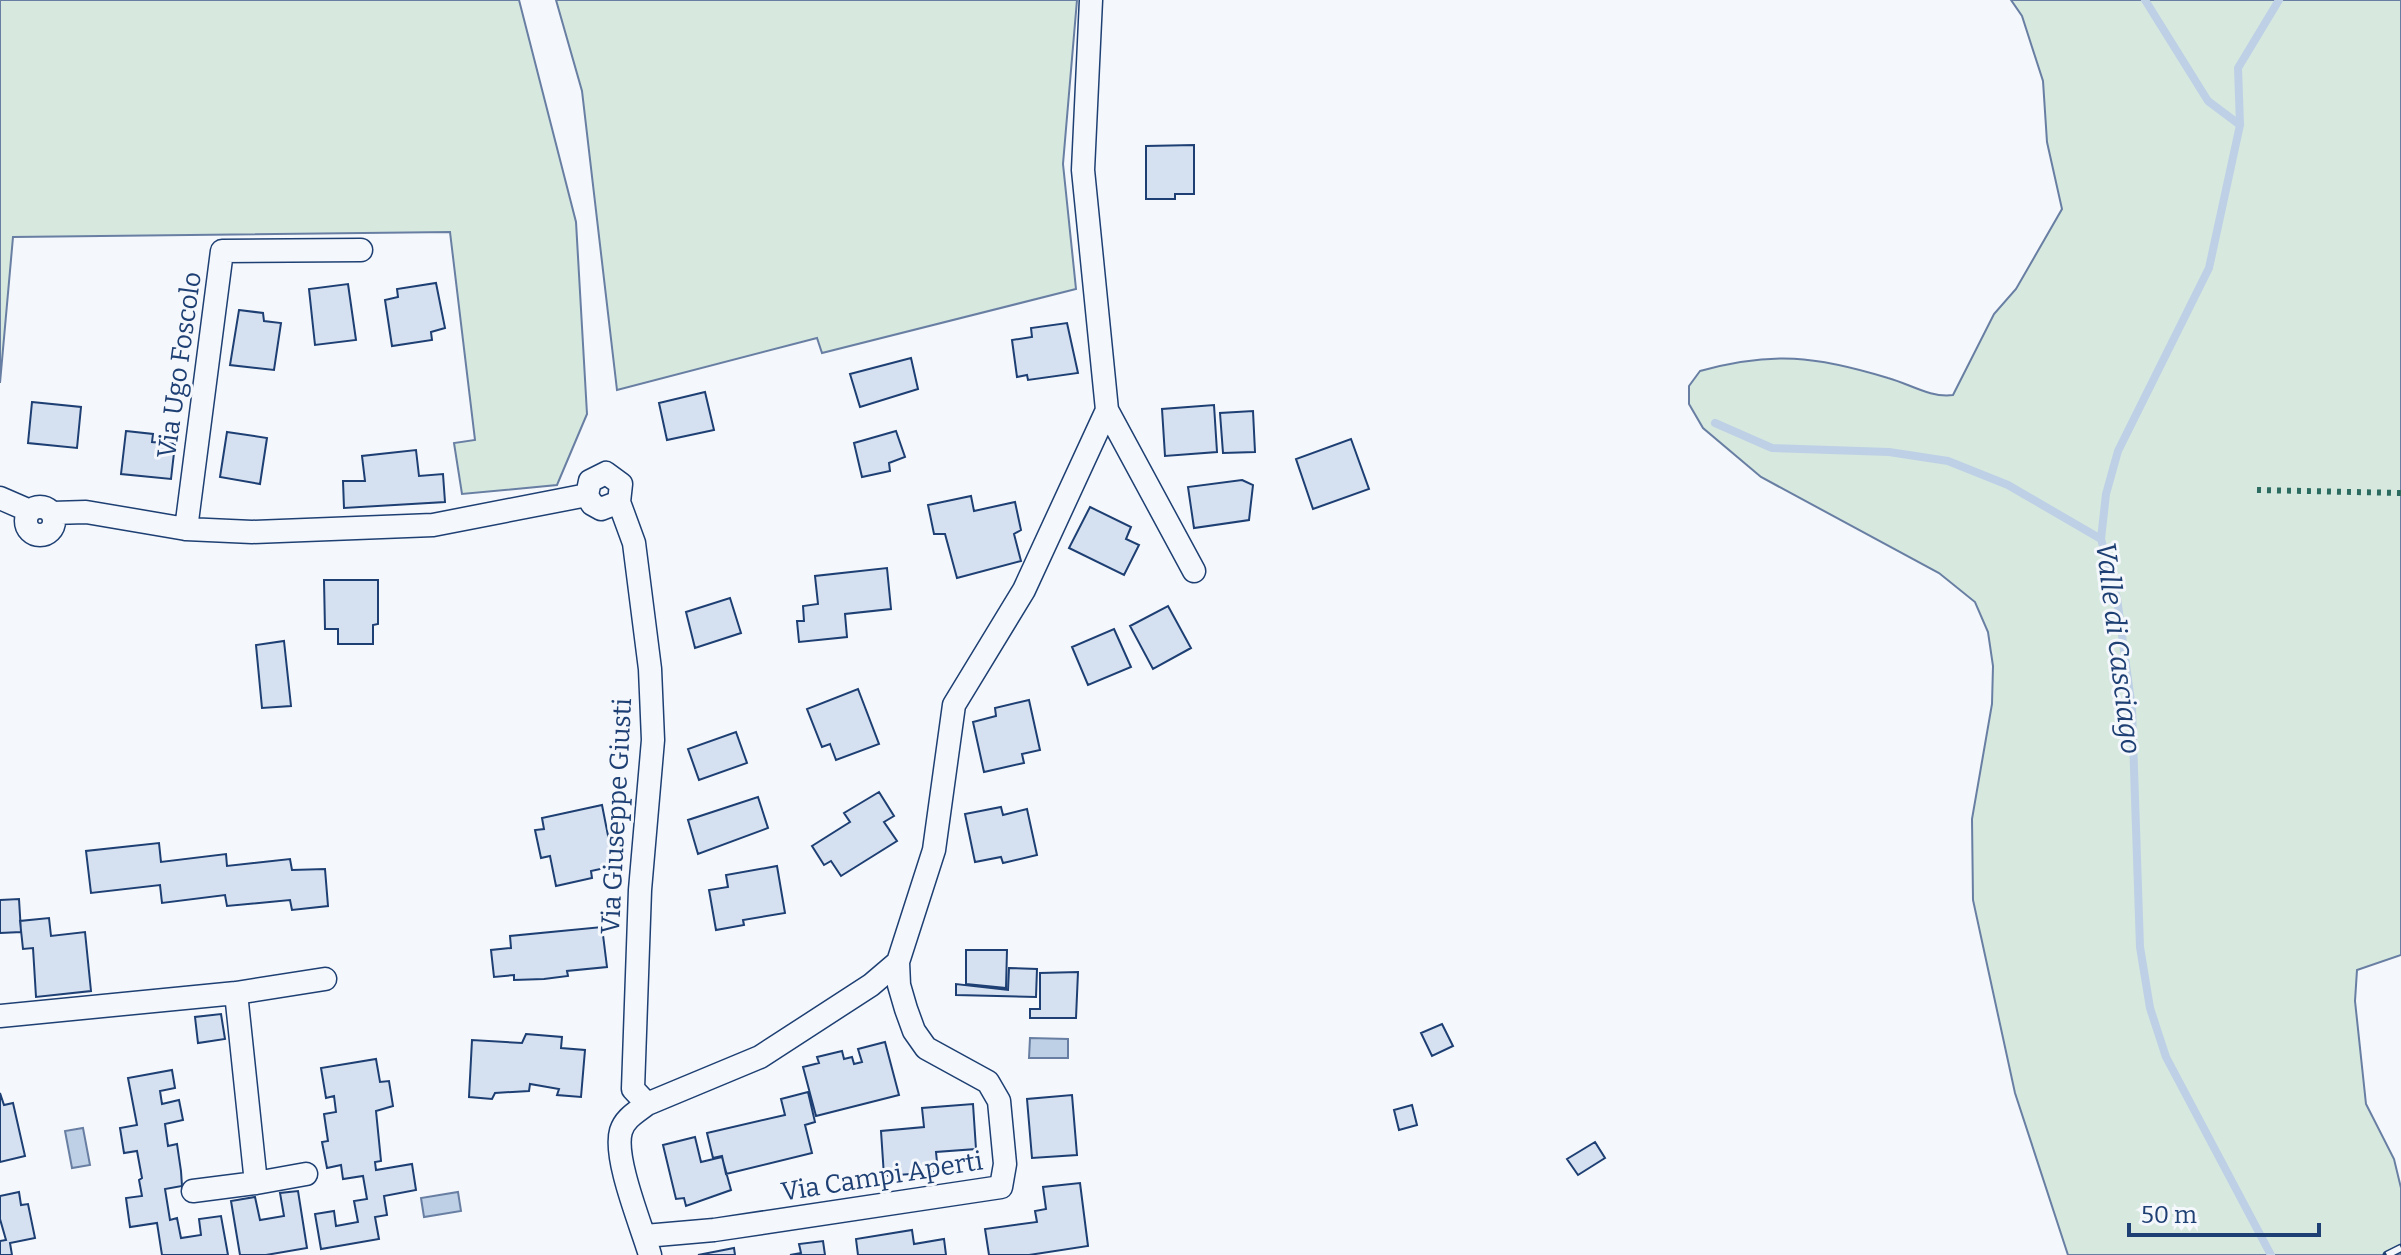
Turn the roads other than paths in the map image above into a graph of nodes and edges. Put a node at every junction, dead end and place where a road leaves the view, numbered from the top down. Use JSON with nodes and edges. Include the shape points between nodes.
{"nodes":[{"id":1,"x":1091,"y":0,"type":"edge"},
{"id":2,"x":361,"y":250,"type":"dead end"},
{"id":3,"x":1107,"y":410,"type":"junction"},
{"id":4,"x":0,"y":498,"type":"edge"},
{"id":5,"x":186,"y":529,"type":"junction"},
{"id":6,"x":1194,"y":571,"type":"dead end"},
{"id":7,"x":898,"y":962,"type":"junction"},
{"id":8,"x":325,"y":979,"type":"dead end"},
{"id":9,"x":236,"y":993,"type":"junction"},
{"id":10,"x":0,"y":1016,"type":"edge"},
{"id":11,"x":640,"y":1097,"type":"junction"},
{"id":12,"x":306,"y":1174,"type":"dead end"},
{"id":13,"x":256,"y":1183,"type":"junction"},
{"id":14,"x":193,"y":1191,"type":"dead end"},
{"id":15,"x":648,"y":1246,"type":"edge"}],
"edges":[{"from":1,"to":3,"type":"street","via":[[1083,170]]},
{"from":2,"to":5,"type":"street","name":"Via Ugo Foscolo","via":[[222,251]]},
{"from":3,"to":6,"type":"street"},
{"from":3,"to":7,"type":"street","via":[[1024,590],[954,705],[934,850]]},
{"from":4,"to":5,"type":"street","name":"Via Giuseppe Giusti","via":[[41,512],[86,512]]},
{"from":5,"to":11,"type":"street","name":"Via Giuseppe Giusti","via":[[252,532],[433,525],[587,495],[590,481],[606,473],[621,484],[619,502],[634,543],[650,669],[653,740],[640,890]]},
{"from":7,"to":11,"type":"street","via":[[760,1057]]},
{"from":7,"to":15,"type":"street","name":"Via Campi Aperti","via":[[906,1009],[926,1048],[988,1082],[999,1101],[1005,1164],[1001,1187],[714,1230]]},
{"from":8,"to":9,"type":"street"},
{"from":9,"to":10,"type":"street"},
{"from":9,"to":13,"type":"street"},
{"from":11,"to":15,"type":"street","via":[[620,1133],[621,1154]]},
{"from":12,"to":13,"type":"street"},
{"from":13,"to":14,"type":"street"}]}
